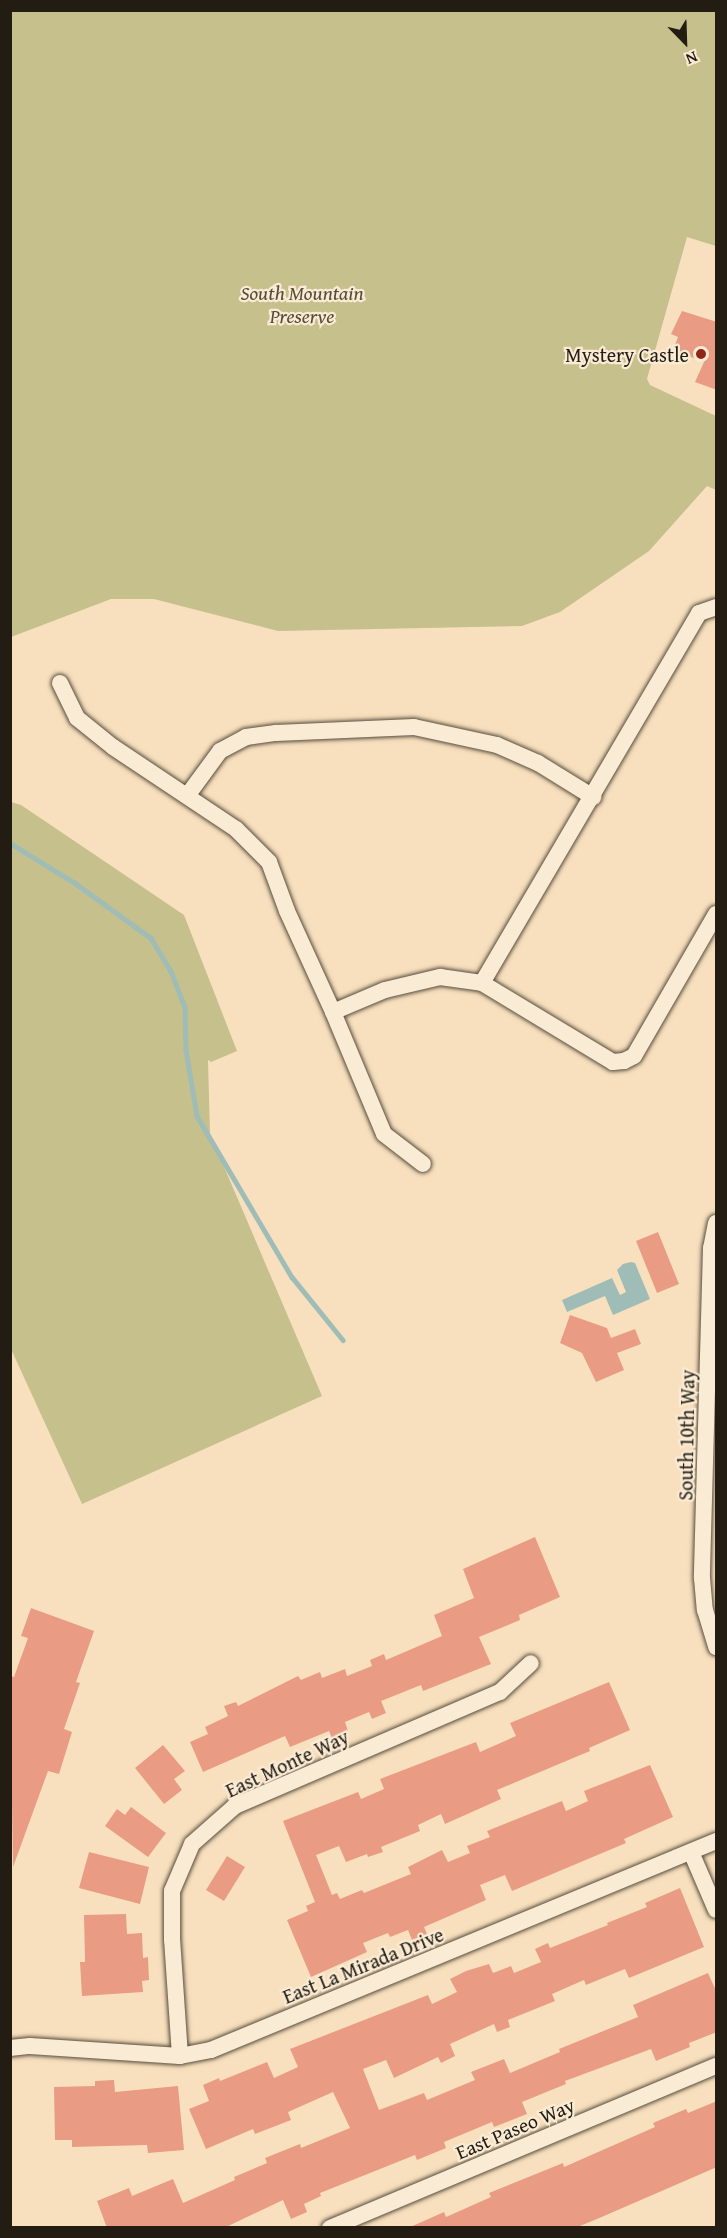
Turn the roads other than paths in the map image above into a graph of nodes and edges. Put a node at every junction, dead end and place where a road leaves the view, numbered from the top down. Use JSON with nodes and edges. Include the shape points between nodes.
{"nodes":[{"id":1,"x":717,"y":607,"type":"edge"},
{"id":2,"x":60,"y":683,"type":"dead end"},
{"id":3,"x":187,"y":796,"type":"junction"},
{"id":4,"x":592,"y":797,"type":"junction"},
{"id":5,"x":717,"y":914,"type":"edge"},
{"id":6,"x":482,"y":983,"type":"junction"},
{"id":7,"x":333,"y":1012,"type":"junction"},
{"id":8,"x":423,"y":1164,"type":"dead end"},
{"id":9,"x":717,"y":1223,"type":"edge"},
{"id":10,"x":714,"y":1248,"type":"edge"},
{"id":11,"x":717,"y":1647,"type":"edge"},
{"id":12,"x":531,"y":1663,"type":"dead end"},
{"id":13,"x":717,"y":1841,"type":"edge"},
{"id":14,"x":691,"y":1852,"type":"junction"},
{"id":15,"x":717,"y":1910,"type":"edge"},
{"id":16,"x":10,"y":2048,"type":"edge"},
{"id":17,"x":180,"y":2056,"type":"junction"},
{"id":18,"x":717,"y":2066,"type":"edge"},
{"id":19,"x":330,"y":2228,"type":"edge"}],
"edges":[{"from":1,"to":4,"type":"street","via":[[699,613]]},
{"from":2,"to":3,"type":"street","via":[[77,718],[112,747]]},
{"from":3,"to":4,"type":"street","via":[[220,752],[246,737],[414,727],[497,745],[538,764]]},
{"from":3,"to":7,"type":"street","via":[[236,829],[269,862]]},
{"from":4,"to":6,"type":"street"},
{"from":5,"to":6,"type":"street","via":[[634,1056],[624,1061],[613,1062]]},
{"from":6,"to":7,"type":"street","via":[[440,977],[385,990]]},
{"from":7,"to":8,"type":"street","via":[[384,1134]]},
{"from":9,"to":10,"type":"street","name":"South 10th Way"},
{"from":10,"to":11,"type":"street","name":"South 10th Way","via":[[702,1578],[705,1610]]},
{"from":12,"to":17,"type":"street","name":"East Monte Way","via":[[500,1692],[236,1806],[192,1844],[172,1891]]},
{"from":13,"to":14,"type":"street","name":"East La Mirada Drive"},
{"from":14,"to":15,"type":"street"},
{"from":14,"to":17,"type":"street","name":"East La Mirada Drive","via":[[211,2050]]},
{"from":16,"to":17,"type":"street","name":"East La Mirada Drive"},
{"from":18,"to":19,"type":"street","name":"East Paseo Way"}]}
